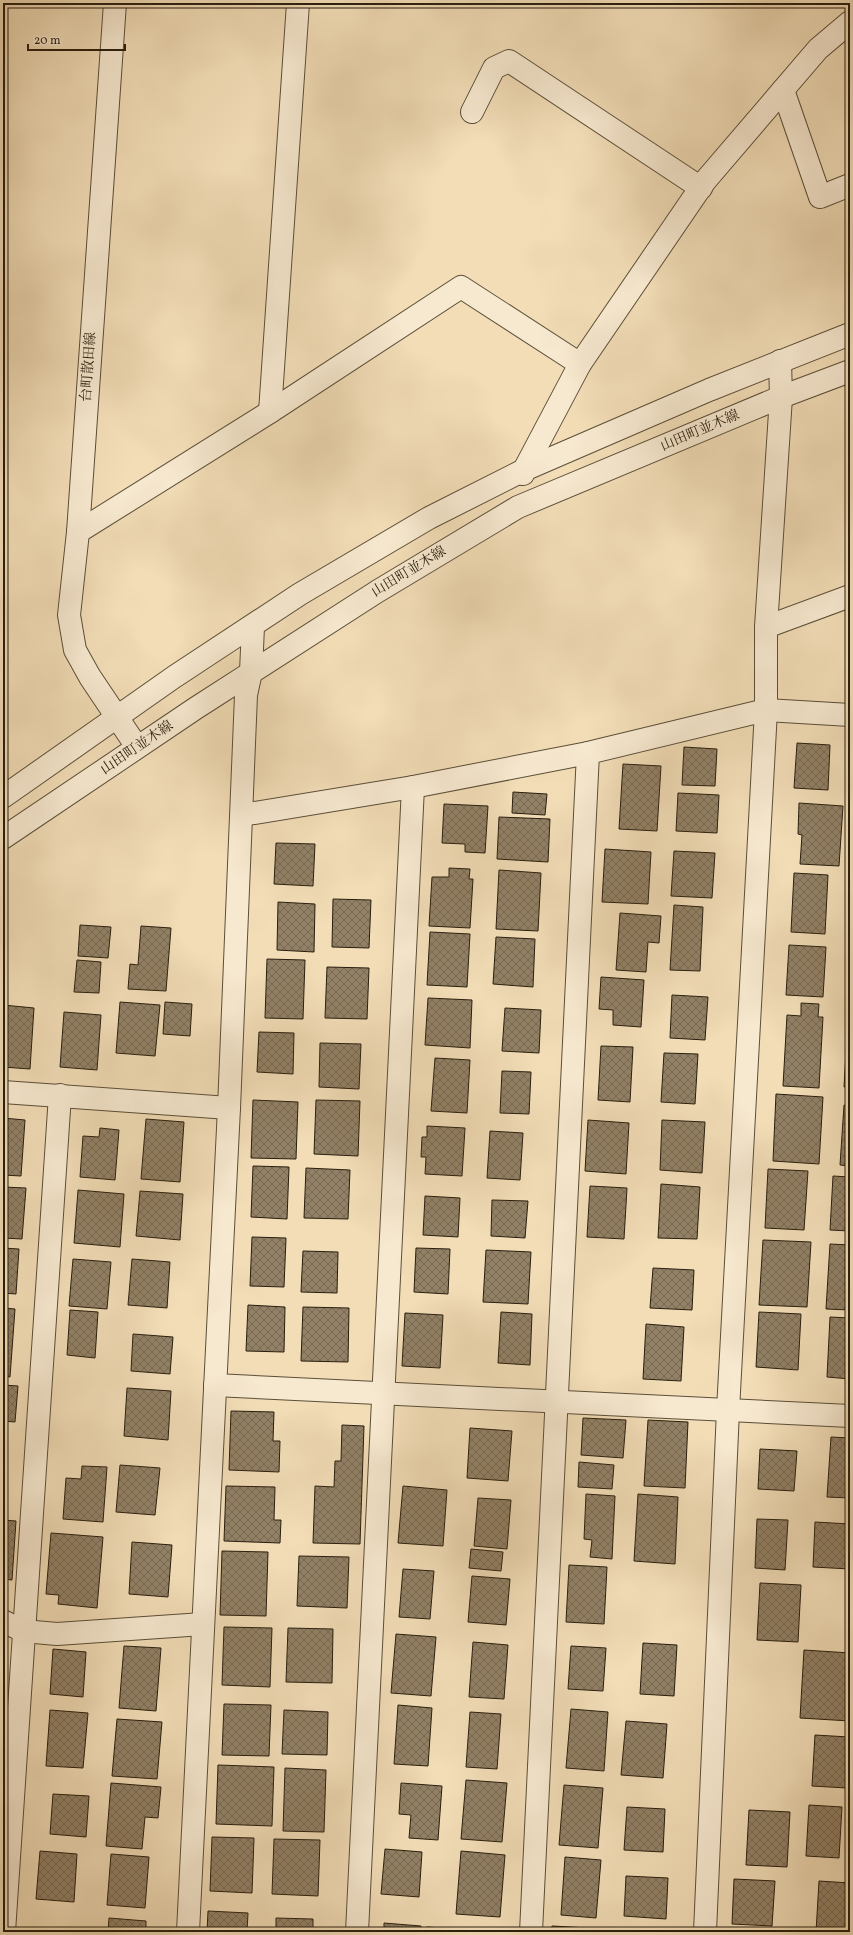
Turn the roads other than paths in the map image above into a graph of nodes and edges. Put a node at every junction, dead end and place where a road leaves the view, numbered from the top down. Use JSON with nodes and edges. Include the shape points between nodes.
{"nodes":[{"id":1,"x":115,"y":3,"type":"edge"},
{"id":2,"x":298,"y":3,"type":"edge"},
{"id":3,"x":850,"y":22,"type":"edge"},
{"id":4,"x":784,"y":90,"type":"junction"},
{"id":5,"x":472,"y":112,"type":"dead end"},
{"id":6,"x":850,"y":185,"type":"edge"},
{"id":7,"x":700,"y":188,"type":"junction"},
{"id":8,"x":850,"y":334,"type":"edge"},
{"id":9,"x":780,"y":362,"type":"junction"},
{"id":10,"x":580,"y":364,"type":"junction"},
{"id":11,"x":850,"y":371,"type":"edge"},
{"id":12,"x":781,"y":398,"type":"junction"},
{"id":13,"x":270,"y":412,"type":"junction"},
{"id":14,"x":524,"y":470,"type":"junction"},
{"id":15,"x":518,"y":507,"type":"junction"},
{"id":16,"x":78,"y":532,"type":"junction"},
{"id":17,"x":850,"y":596,"type":"edge"},
{"id":18,"x":253,"y":626,"type":"junction"},
{"id":19,"x":766,"y":627,"type":"junction"},
{"id":20,"x":251,"y":672,"type":"junction"},
{"id":21,"x":766,"y":710,"type":"junction"},
{"id":22,"x":850,"y":715,"type":"edge"},
{"id":23,"x":117,"y":719,"type":"junction"},
{"id":24,"x":137,"y":748,"type":"junction"},
{"id":25,"x":588,"y":753,"type":"junction"},
{"id":26,"x":413,"y":787,"type":"junction"},
{"id":27,"x":3,"y":797,"type":"edge"},
{"id":28,"x":242,"y":816,"type":"junction"},
{"id":29,"x":3,"y":838,"type":"edge"},
{"id":30,"x":3,"y":1092,"type":"edge"},
{"id":31,"x":60,"y":1095,"type":"junction"},
{"id":32,"x":229,"y":1108,"type":"junction"},
{"id":33,"x":215,"y":1385,"type":"junction"},
{"id":34,"x":384,"y":1393,"type":"junction"},
{"id":35,"x":556,"y":1402,"type":"junction"},
{"id":36,"x":728,"y":1410,"type":"junction"},
{"id":37,"x":850,"y":1416,"type":"edge"},
{"id":38,"x":3,"y":1621,"type":"edge"},
{"id":39,"x":203,"y":1624,"type":"junction"},
{"id":40,"x":23,"y":1631,"type":"junction"},
{"id":41,"x":4,"y":1932,"type":"edge"},
{"id":42,"x":188,"y":1932,"type":"edge"},
{"id":43,"x":357,"y":1932,"type":"edge"},
{"id":44,"x":531,"y":1932,"type":"edge"},
{"id":45,"x":705,"y":1932,"type":"edge"}],
"edges":[{"from":1,"to":16,"type":"street","name":"台町散田線"},
{"from":2,"to":13,"type":"street"},
{"from":3,"to":4,"type":"street","via":[[818,49]]},
{"from":4,"to":6,"type":"street","via":[[820,197]]},
{"from":4,"to":7,"type":"street"},
{"from":5,"to":7,"type":"street","via":[[494,68],[509,61]]},
{"from":7,"to":10,"type":"street"},
{"from":8,"to":9,"type":"street"},
{"from":9,"to":12,"type":"street"},
{"from":9,"to":14,"type":"street"},
{"from":10,"to":13,"type":"street","via":[[461,287]]},
{"from":10,"to":14,"type":"street"},
{"from":11,"to":12,"type":"street","name":"山田町並木線"},
{"from":12,"to":15,"type":"street","name":"山田町並木線"},
{"from":12,"to":19,"type":"street"},
{"from":13,"to":16,"type":"street"},
{"from":14,"to":15,"type":"street"},
{"from":14,"to":18,"type":"street","via":[[429,518],[300,594]]},
{"from":15,"to":20,"type":"street","name":"山田町並木線","via":[[378,591]]},
{"from":16,"to":23,"type":"street","name":"台町散田線","via":[[69,615],[75,650]]},
{"from":17,"to":19,"type":"street"},
{"from":18,"to":20,"type":"street"},
{"from":18,"to":23,"type":"street","via":[[174,677]]},
{"from":19,"to":21,"type":"street"},
{"from":20,"to":24,"type":"street","name":"山田町並木線"},
{"from":20,"to":28,"type":"street","via":[[246,695]]},
{"from":21,"to":22,"type":"street"},
{"from":21,"to":25,"type":"street"},
{"from":21,"to":36,"type":"street"},
{"from":23,"to":24,"type":"street","name":"台町散田線"},
{"from":23,"to":27,"type":"street"},
{"from":24,"to":29,"type":"street","name":"山田町並木線"},
{"from":25,"to":26,"type":"street"},
{"from":25,"to":35,"type":"street"},
{"from":26,"to":28,"type":"street"},
{"from":26,"to":34,"type":"street"},
{"from":28,"to":32,"type":"street"},
{"from":30,"to":31,"type":"street"},
{"from":31,"to":32,"type":"street"},
{"from":31,"to":40,"type":"street"},
{"from":32,"to":33,"type":"street"},
{"from":33,"to":34,"type":"street"},
{"from":33,"to":39,"type":"street"},
{"from":34,"to":35,"type":"street"},
{"from":34,"to":43,"type":"street"},
{"from":35,"to":36,"type":"street"},
{"from":35,"to":44,"type":"street"},
{"from":36,"to":37,"type":"street"},
{"from":36,"to":45,"type":"street"},
{"from":38,"to":40,"type":"street"},
{"from":39,"to":40,"type":"street","via":[[57,1634]]},
{"from":39,"to":42,"type":"street"},
{"from":40,"to":41,"type":"street"}]}
